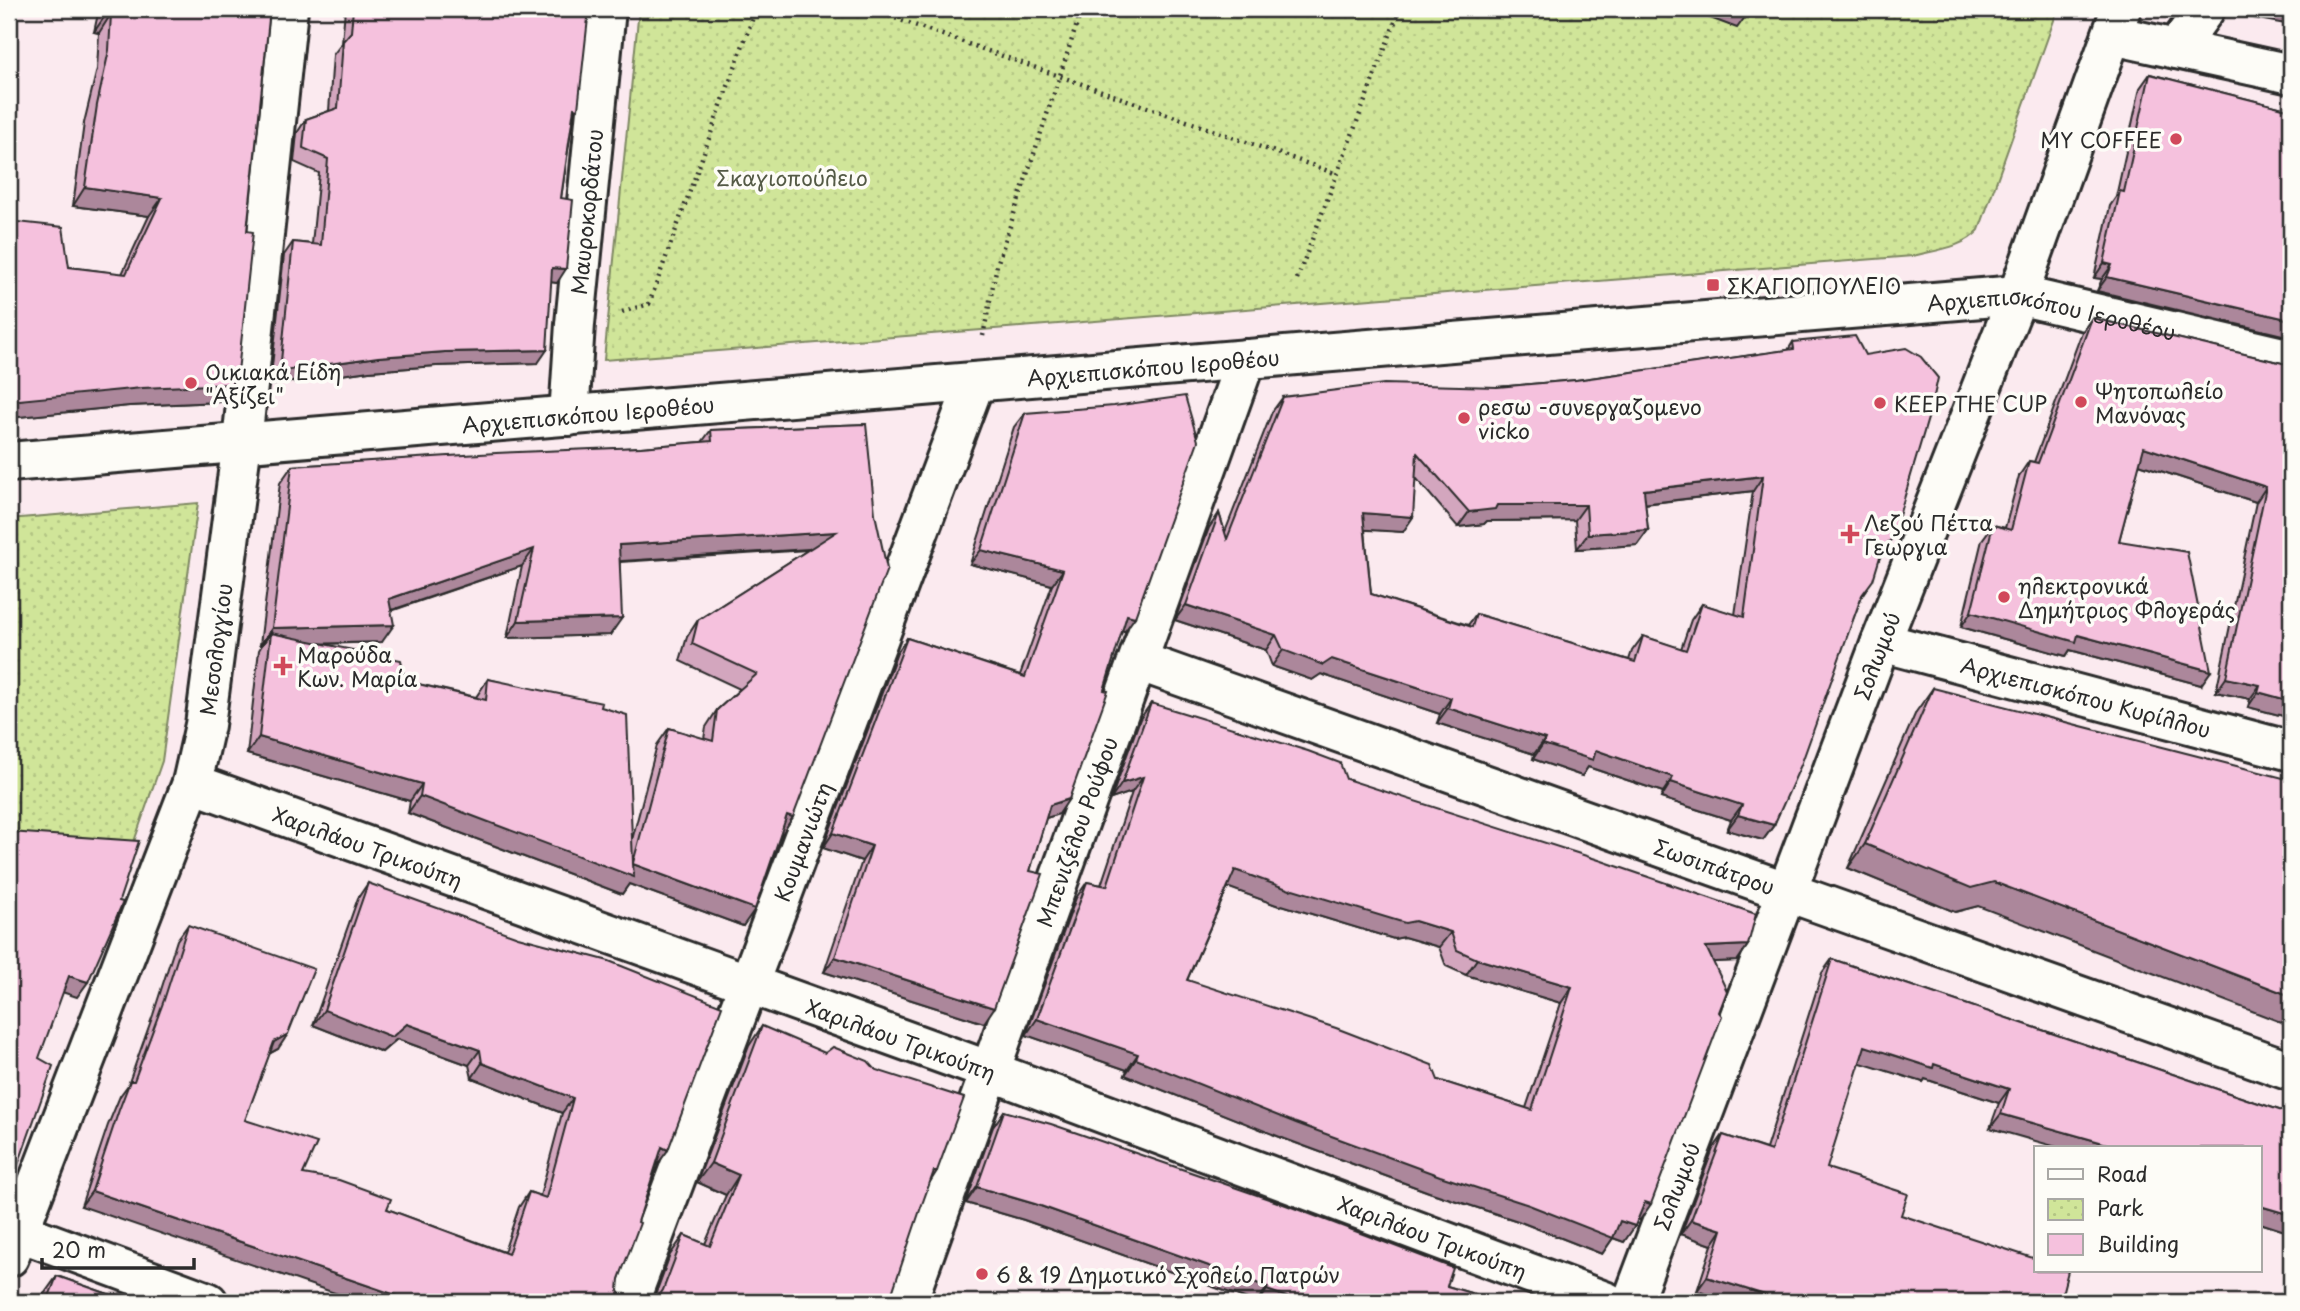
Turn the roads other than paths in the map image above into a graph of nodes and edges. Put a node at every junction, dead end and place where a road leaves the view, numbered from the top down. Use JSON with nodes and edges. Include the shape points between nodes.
{"nodes":[{"id":1,"x":288,"y":9,"type":"edge"},
{"id":2,"x":606,"y":9,"type":"edge"},
{"id":3,"x":2206,"y":9,"type":"edge"},
{"id":4,"x":2117,"y":22,"type":"edge"},
{"id":5,"x":2176,"y":49,"type":"junction"},
{"id":6,"x":2291,"y":74,"type":"edge"},
{"id":7,"x":2018,"y":295,"type":"junction"},
{"id":8,"x":1246,"y":359,"type":"junction"},
{"id":9,"x":2291,"y":359,"type":"edge"},
{"id":10,"x":975,"y":382,"type":"junction"},
{"id":11,"x":569,"y":416,"type":"junction"},
{"id":12,"x":242,"y":442,"type":"junction"},
{"id":13,"x":9,"y":462,"type":"edge"},
{"id":14,"x":1881,"y":642,"type":"junction"},
{"id":15,"x":1138,"y":661,"type":"junction"},
{"id":16,"x":2291,"y":751,"type":"edge"},
{"id":17,"x":192,"y":783,"type":"junction"},
{"id":18,"x":1789,"y":892,"type":"junction"},
{"id":19,"x":749,"y":984,"type":"junction"},
{"id":20,"x":990,"y":1071,"type":"junction"},
{"id":21,"x":2291,"y":1071,"type":"edge"},
{"id":22,"x":12,"y":1239,"type":"edge"},
{"id":23,"x":208,"y":1302,"type":"edge"},
{"id":24,"x":629,"y":1302,"type":"edge"},
{"id":25,"x":907,"y":1302,"type":"edge"},
{"id":26,"x":1607,"y":1302,"type":"edge"},
{"id":27,"x":1632,"y":1302,"type":"edge"}],
"edges":[{"from":1,"to":12,"type":"street","name":"Μεσολογγίου"},
{"from":2,"to":11,"type":"street","name":"Μαυροκορδάτου"},
{"from":3,"to":5,"type":"street"},
{"from":4,"to":5,"type":"street"},
{"from":4,"to":7,"type":"street","name":"Σολωμού"},
{"from":5,"to":6,"type":"street"},
{"from":7,"to":8,"type":"street","name":"Αρχιεπισκόπου Ιεροθέου"},
{"from":7,"to":9,"type":"street","name":"Αρχιεπισκόπου Ιεροθέου"},
{"from":7,"to":14,"type":"street","name":"Σολωμού"},
{"from":8,"to":10,"type":"street","name":"Αρχιεπισκόπου Ιεροθέου"},
{"from":8,"to":15,"type":"street","name":"Μπενιζέλου Ρούφου"},
{"from":10,"to":11,"type":"street","name":"Αρχιεπισκόπου Ιεροθέου"},
{"from":10,"to":19,"type":"street","name":"Κουμανιώτη"},
{"from":11,"to":12,"type":"street","name":"Αρχιεπισκόπου Ιεροθέου"},
{"from":12,"to":13,"type":"street","name":"Αρχιεπισκόπου Ιεροθέου"},
{"from":12,"to":17,"type":"street","name":"Μεσολογγίου","via":[[205,725]]},
{"from":14,"to":16,"type":"street","name":"Αρχιεπισκόπου Κυρίλλου"},
{"from":14,"to":18,"type":"street","name":"Σολωμού"},
{"from":15,"to":18,"type":"street","name":"Σωσιπάτρου"},
{"from":15,"to":20,"type":"street","name":"Μπενιζέλου Ρούφου"},
{"from":17,"to":19,"type":"street","name":"Χαριλάου Τρικούπη"},
{"from":17,"to":22,"type":"street","name":"Μεσολογγίου"},
{"from":18,"to":21,"type":"street","name":"Σωσιπάτρου"},
{"from":18,"to":27,"type":"street","name":"Σολωμού"},
{"from":19,"to":20,"type":"street","name":"Χαριλάου Τρικούπη"},
{"from":19,"to":24,"type":"street","name":"Κουμανιώτη"},
{"from":20,"to":25,"type":"street","name":"Μπενιζέλου Ρούφου"},
{"from":20,"to":26,"type":"street","name":"Χαριλάου Τρικούπη"},
{"from":22,"to":23,"type":"street"}]}
